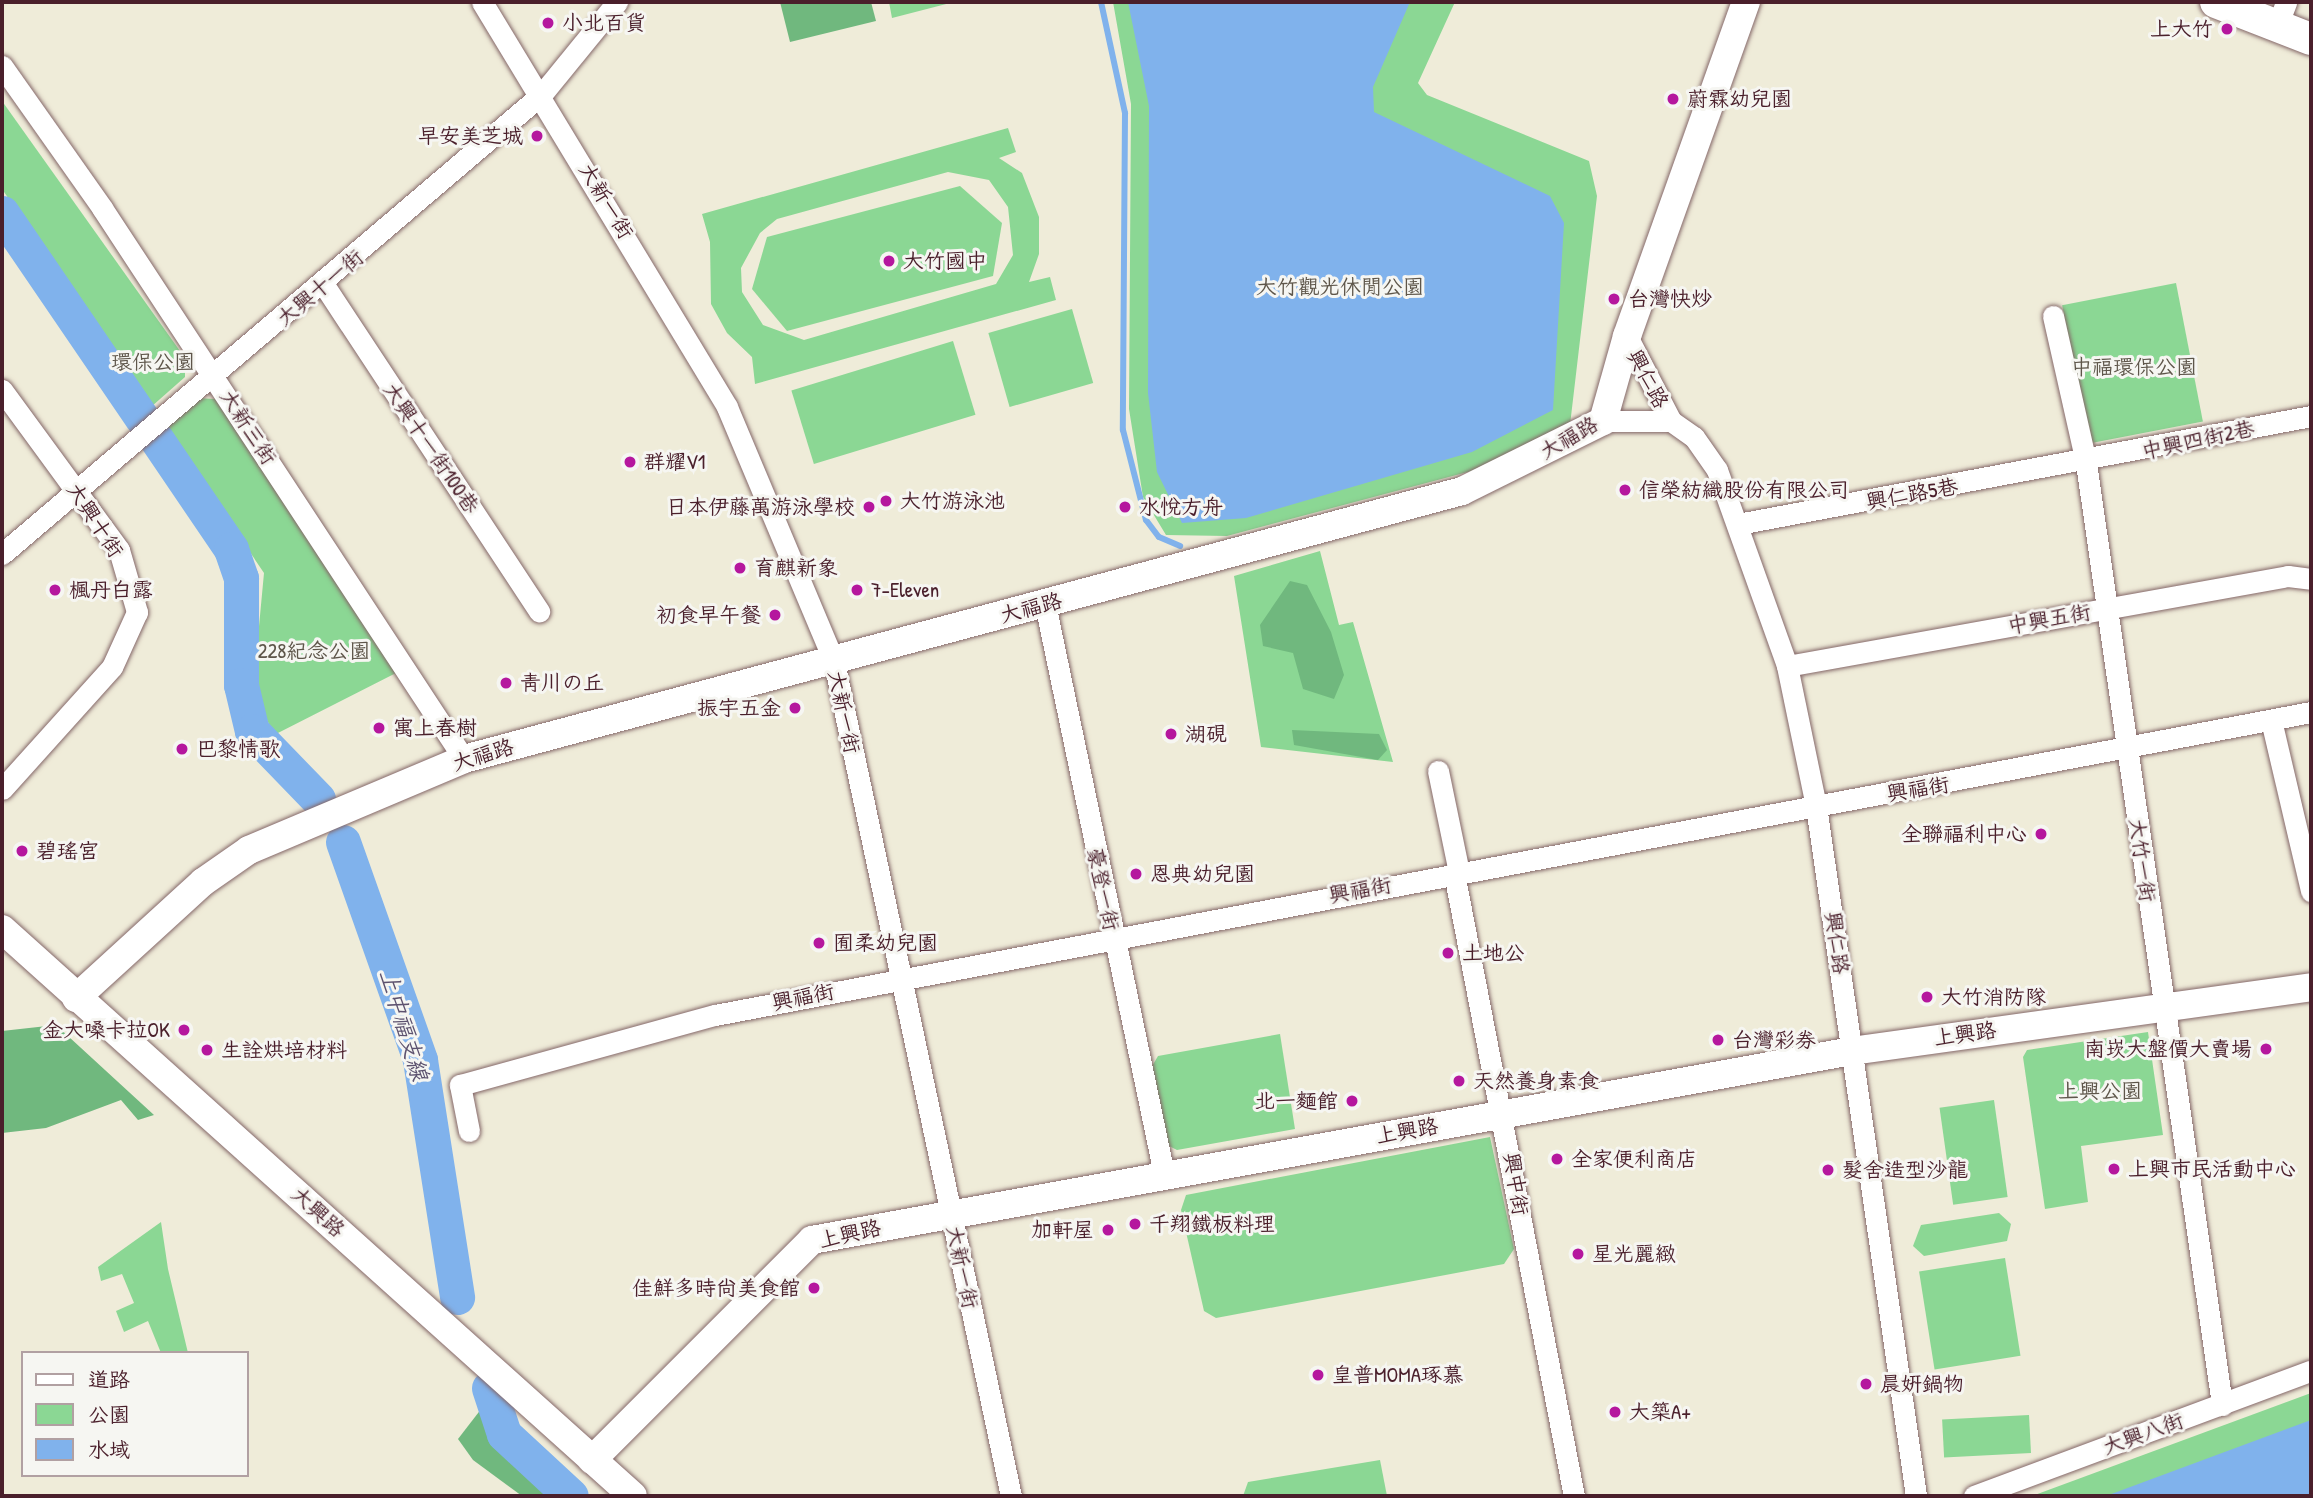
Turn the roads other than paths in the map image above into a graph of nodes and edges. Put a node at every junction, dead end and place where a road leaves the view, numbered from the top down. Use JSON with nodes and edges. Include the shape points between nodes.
{"nodes":[{"id":1,"x":481,"y":2,"type":"edge"},
{"id":2,"x":617,"y":2,"type":"edge"},
{"id":3,"x":1746,"y":2,"type":"edge"},
{"id":4,"x":2217,"y":2,"type":"edge"},
{"id":5,"x":2282,"y":14,"type":"edge"},
{"id":6,"x":2311,"y":39,"type":"edge"},
{"id":7,"x":2,"y":66,"type":"edge"},
{"id":8,"x":542,"y":94,"type":"junction"},
{"id":9,"x":324,"y":285,"type":"junction"},
{"id":10,"x":2053,"y":316,"type":"dead end"},
{"id":11,"x":1627,"y":336,"type":"junction"},
{"id":12,"x":214,"y":376,"type":"junction"},
{"id":13,"x":2,"y":390,"type":"edge"},
{"id":14,"x":2311,"y":416,"type":"edge"},
{"id":15,"x":1603,"y":421,"type":"junction"},
{"id":16,"x":1671,"y":421,"type":"junction"},
{"id":17,"x":2086,"y":463,"type":"junction"},
{"id":18,"x":79,"y":492,"type":"junction"},
{"id":19,"x":1738,"y":524,"type":"junction"},
{"id":20,"x":2,"y":554,"type":"edge"},
{"id":21,"x":2311,"y":579,"type":"edge"},
{"id":22,"x":1045,"y":604,"type":"junction"},
{"id":23,"x":2106,"y":609,"type":"junction"},
{"id":24,"x":539,"y":611,"type":"dead end"},
{"id":25,"x":834,"y":662,"type":"junction"},
{"id":26,"x":1787,"y":666,"type":"junction"},
{"id":27,"x":2311,"y":712,"type":"edge"},
{"id":28,"x":2271,"y":720,"type":"junction"},
{"id":29,"x":2126,"y":749,"type":"junction"},
{"id":30,"x":464,"y":759,"type":"junction"},
{"id":31,"x":1438,"y":771,"type":"dead end"},
{"id":32,"x":2,"y":789,"type":"edge"},
{"id":33,"x":1816,"y":806,"type":"junction"},
{"id":34,"x":1456,"y":873,"type":"junction"},
{"id":35,"x":2311,"y":891,"type":"edge"},
{"id":36,"x":2,"y":929,"type":"edge"},
{"id":37,"x":1114,"y":938,"type":"junction"},
{"id":38,"x":901,"y":978,"type":"junction"},
{"id":39,"x":2311,"y":987,"type":"edge"},
{"id":40,"x":76,"y":998,"type":"junction"},
{"id":41,"x":2164,"y":1007,"type":"junction"},
{"id":42,"x":1852,"y":1051,"type":"junction"},
{"id":43,"x":1505,"y":1114,"type":"junction"},
{"id":44,"x":469,"y":1131,"type":"dead end"},
{"id":45,"x":1164,"y":1174,"type":"junction"},
{"id":46,"x":951,"y":1212,"type":"junction"},
{"id":47,"x":2311,"y":1371,"type":"edge"},
{"id":48,"x":2222,"y":1405,"type":"junction"},
{"id":49,"x":592,"y":1460,"type":"junction"},
{"id":50,"x":633,"y":1496,"type":"edge"},
{"id":51,"x":1011,"y":1496,"type":"edge"},
{"id":52,"x":1574,"y":1496,"type":"edge"},
{"id":53,"x":1916,"y":1496,"type":"edge"},
{"id":54,"x":1974,"y":1496,"type":"edge"}],
"edges":[{"from":1,"to":8,"type":"street","name":"大新一街"},
{"from":2,"to":8,"type":"street","name":"大興十一街"},
{"from":3,"to":11,"type":"street","name":"大福路"},
{"from":4,"to":5,"type":"main road"},
{"from":5,"to":6,"type":"main road"},
{"from":7,"to":12,"type":"street","name":"大新三街"},
{"from":8,"to":9,"type":"street","name":"大興十一街"},
{"from":8,"to":25,"type":"street","name":"大新一街","via":[[727,407]]},
{"from":9,"to":12,"type":"street","name":"大興十一街"},
{"from":9,"to":24,"type":"street","name":"大興十一街100巷"},
{"from":10,"to":17,"type":"street","name":"大竹一街"},
{"from":11,"to":15,"type":"street","name":"大福路"},
{"from":11,"to":16,"type":"street","name":"興仁路"},
{"from":12,"to":18,"type":"street","name":"大興十一街"},
{"from":12,"to":30,"type":"street","name":"大新三街"},
{"from":13,"to":18,"type":"street","name":"大興十街"},
{"from":14,"to":17,"type":"street","name":"中興四街2巷"},
{"from":15,"to":16,"type":"street","name":"興仁路"},
{"from":15,"to":22,"type":"street","name":"大福路","via":[[1462,491]]},
{"from":16,"to":19,"type":"street","name":"興仁路","via":[[1694,437],[1717,470]]},
{"from":17,"to":19,"type":"street","name":"興仁路5巷"},
{"from":17,"to":23,"type":"street","name":"大竹一街"},
{"from":18,"to":20,"type":"street","name":"大興十一街"},
{"from":18,"to":32,"type":"street","name":"大興十街","via":[[119,550],[137,612],[112,667]]},
{"from":19,"to":26,"type":"street","name":"興仁路"},
{"from":21,"to":23,"type":"street","name":"中興五街","via":[[2288,576]]},
{"from":22,"to":25,"type":"street","name":"大福路"},
{"from":22,"to":37,"type":"street","name":"豪登一街"},
{"from":23,"to":26,"type":"street","name":"中興五街"},
{"from":23,"to":29,"type":"street","name":"大竹一街"},
{"from":25,"to":30,"type":"street","name":"大福路"},
{"from":25,"to":38,"type":"street","name":"大新一街"},
{"from":26,"to":33,"type":"street","name":"興仁路"},
{"from":27,"to":28,"type":"street","name":"興福街"},
{"from":28,"to":29,"type":"street","name":"興福街"},
{"from":28,"to":35,"type":"street"},
{"from":29,"to":33,"type":"street","name":"興福街"},
{"from":29,"to":41,"type":"street","name":"大竹一街"},
{"from":30,"to":40,"type":"street","name":"大福路","via":[[249,850],[203,882]]},
{"from":31,"to":34,"type":"street","name":"興中街"},
{"from":33,"to":34,"type":"street","name":"興福街"},
{"from":33,"to":42,"type":"street","name":"興仁路"},
{"from":34,"to":37,"type":"street","name":"興福街"},
{"from":34,"to":43,"type":"street","name":"興中街"},
{"from":36,"to":40,"type":"street","name":"大興路"},
{"from":37,"to":38,"type":"street","name":"興福街"},
{"from":37,"to":45,"type":"street","name":"豪登一街"},
{"from":38,"to":44,"type":"street","name":"興福街","via":[[715,1015],[460,1085]]},
{"from":38,"to":46,"type":"street","name":"大新一街"},
{"from":39,"to":41,"type":"street","name":"上興路"},
{"from":40,"to":49,"type":"street","name":"大興路"},
{"from":41,"to":42,"type":"street","name":"上興路"},
{"from":41,"to":48,"type":"street","name":"大竹一街"},
{"from":42,"to":43,"type":"street","name":"上興路"},
{"from":42,"to":53,"type":"street","name":"興仁路"},
{"from":43,"to":45,"type":"street","name":"上興路"},
{"from":43,"to":52,"type":"street","name":"興中街"},
{"from":45,"to":46,"type":"street","name":"上興路"},
{"from":46,"to":49,"type":"street","name":"上興路","via":[[812,1240]]},
{"from":46,"to":51,"type":"street","name":"大新一街"},
{"from":47,"to":48,"type":"street","name":"大興八街"},
{"from":48,"to":54,"type":"street","name":"大興八街"},
{"from":49,"to":50,"type":"street","name":"大興路"}]}
